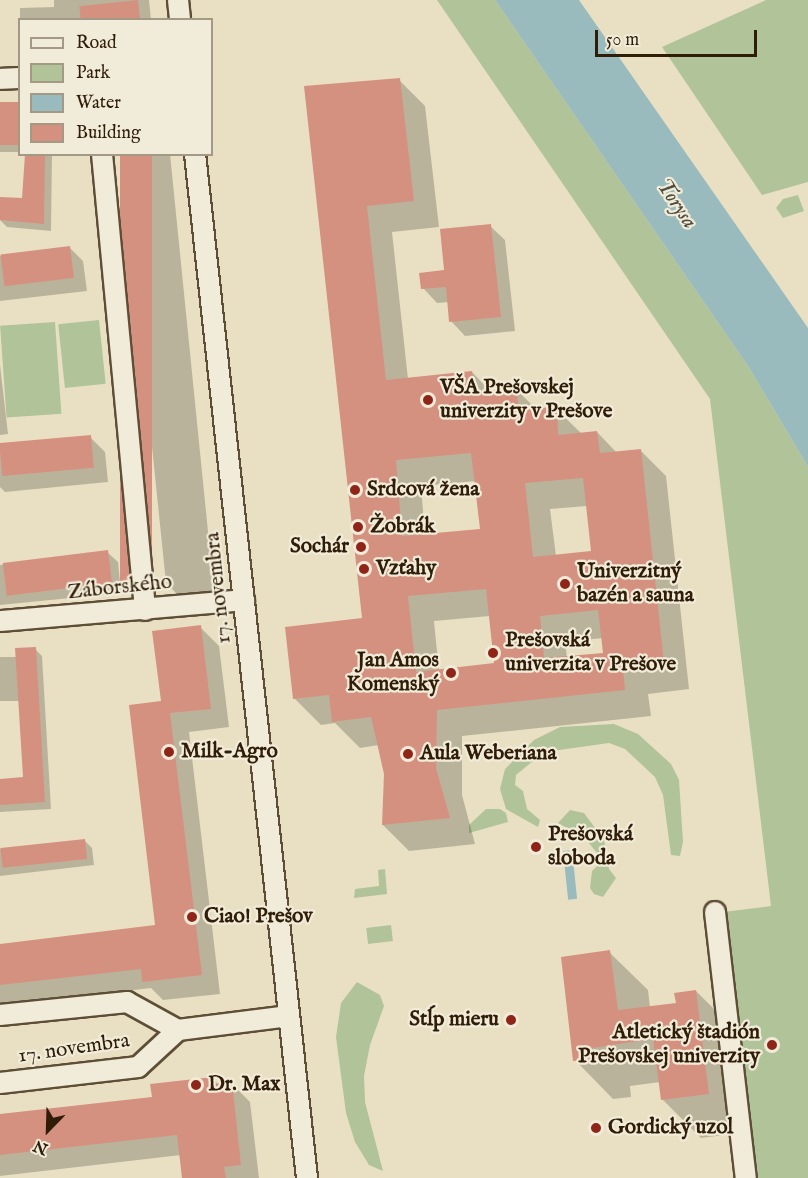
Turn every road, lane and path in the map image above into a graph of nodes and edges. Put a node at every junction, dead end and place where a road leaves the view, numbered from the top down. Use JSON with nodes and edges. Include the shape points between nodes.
{"nodes":[{"id":1,"x":178,"y":0,"type":"edge"},
{"id":2,"x":180,"y":18,"type":"edge"},
{"id":3,"x":18,"y":78,"type":"edge"},
{"id":4,"x":0,"y":79,"type":"edge"},
{"id":5,"x":102,"y":156,"type":"edge"},
{"id":6,"x":195,"y":156,"type":"edge"},
{"id":7,"x":244,"y":600,"type":"junction"},
{"id":8,"x":145,"y":610,"type":"junction"},
{"id":9,"x":0,"y":621,"type":"edge"},
{"id":10,"x":715,"y":912,"type":"dead end"},
{"id":11,"x":0,"y":1014,"type":"edge"},
{"id":12,"x":289,"y":1016,"type":"junction"},
{"id":13,"x":178,"y":1030,"type":"junction"},
{"id":14,"x":0,"y":1083,"type":"edge"},
{"id":15,"x":307,"y":1178,"type":"edge"},
{"id":16,"x":746,"y":1178,"type":"edge"}],
"edges":[{"from":1,"to":2,"type":"street"},
{"from":3,"to":4,"type":"street"},
{"from":5,"to":8,"type":"street"},
{"from":6,"to":7,"type":"street","name":"17. novembra"},
{"from":7,"to":8,"type":"street","name":"Záborského"},
{"from":7,"to":12,"type":"street","name":"17. novembra"},
{"from":8,"to":9,"type":"street","name":"Záborského"},
{"from":10,"to":16,"type":"street"},
{"from":11,"to":13,"type":"street","name":"17. novembra","via":[[128,1002]]},
{"from":12,"to":13,"type":"street"},
{"from":12,"to":15,"type":"street","name":"17. novembra"},
{"from":13,"to":14,"type":"street","name":"17. novembra","via":[[138,1067]]}]}
